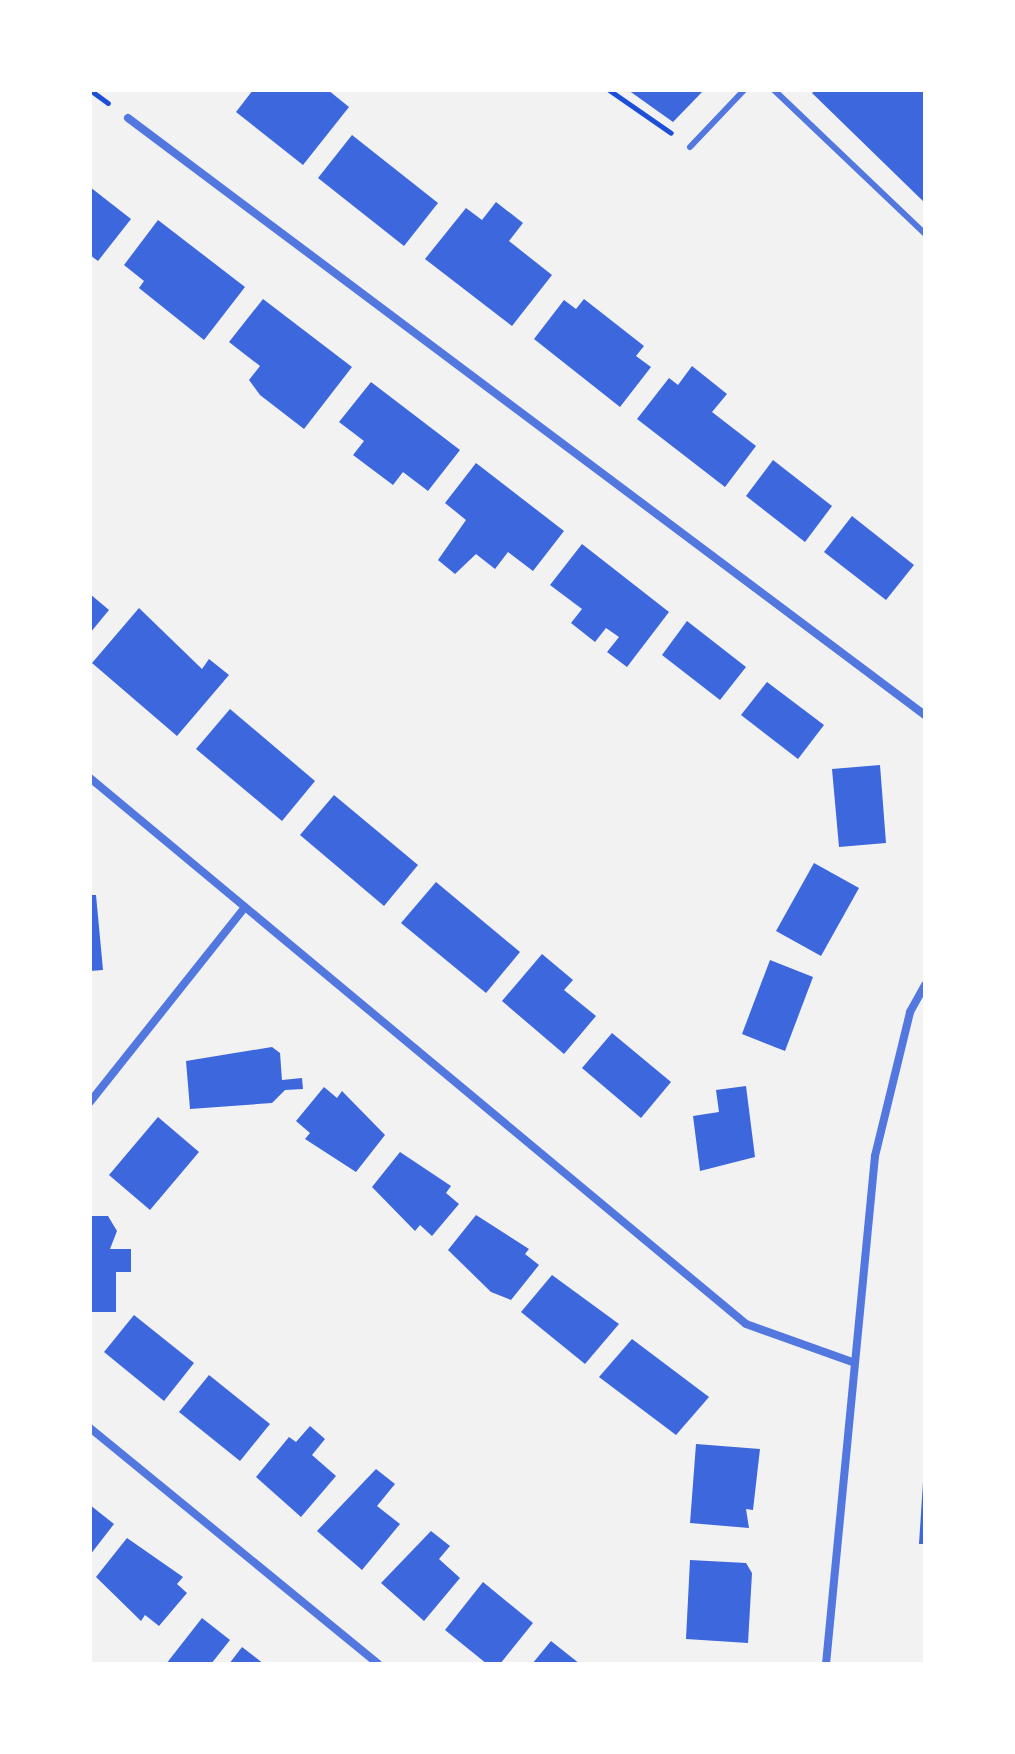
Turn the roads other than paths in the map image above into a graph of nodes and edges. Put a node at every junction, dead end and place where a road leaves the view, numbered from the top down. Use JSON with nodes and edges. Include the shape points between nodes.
{"nodes":[{"id":1,"x":744,"y":90,"type":"edge"},
{"id":2,"x":774,"y":90,"type":"edge"},
{"id":3,"x":128,"y":118,"type":"dead end"},
{"id":4,"x":690,"y":147,"type":"road end"},
{"id":5,"x":925,"y":234,"type":"edge"},
{"id":6,"x":925,"y":715,"type":"edge"},
{"id":7,"x":90,"y":778,"type":"edge"},
{"id":8,"x":245,"y":907,"type":"junction"},
{"id":9,"x":925,"y":985,"type":"edge"},
{"id":10,"x":90,"y":1102,"type":"edge"},
{"id":11,"x":852,"y":1362,"type":"junction"},
{"id":12,"x":90,"y":1428,"type":"edge"},
{"id":13,"x":378,"y":1664,"type":"edge"},
{"id":14,"x":826,"y":1664,"type":"edge"}],
"edges":[{"from":1,"to":4,"type":"lane"},
{"from":2,"to":5,"type":"lane"},
{"from":3,"to":6,"type":"street"},
{"from":7,"to":8,"type":"street"},
{"from":8,"to":10,"type":"street"},
{"from":8,"to":11,"type":"street","via":[[746,1324]]},
{"from":9,"to":11,"type":"street","via":[[910,1012],[875,1156]]},
{"from":11,"to":14,"type":"street"},
{"from":12,"to":13,"type":"street"}]}
